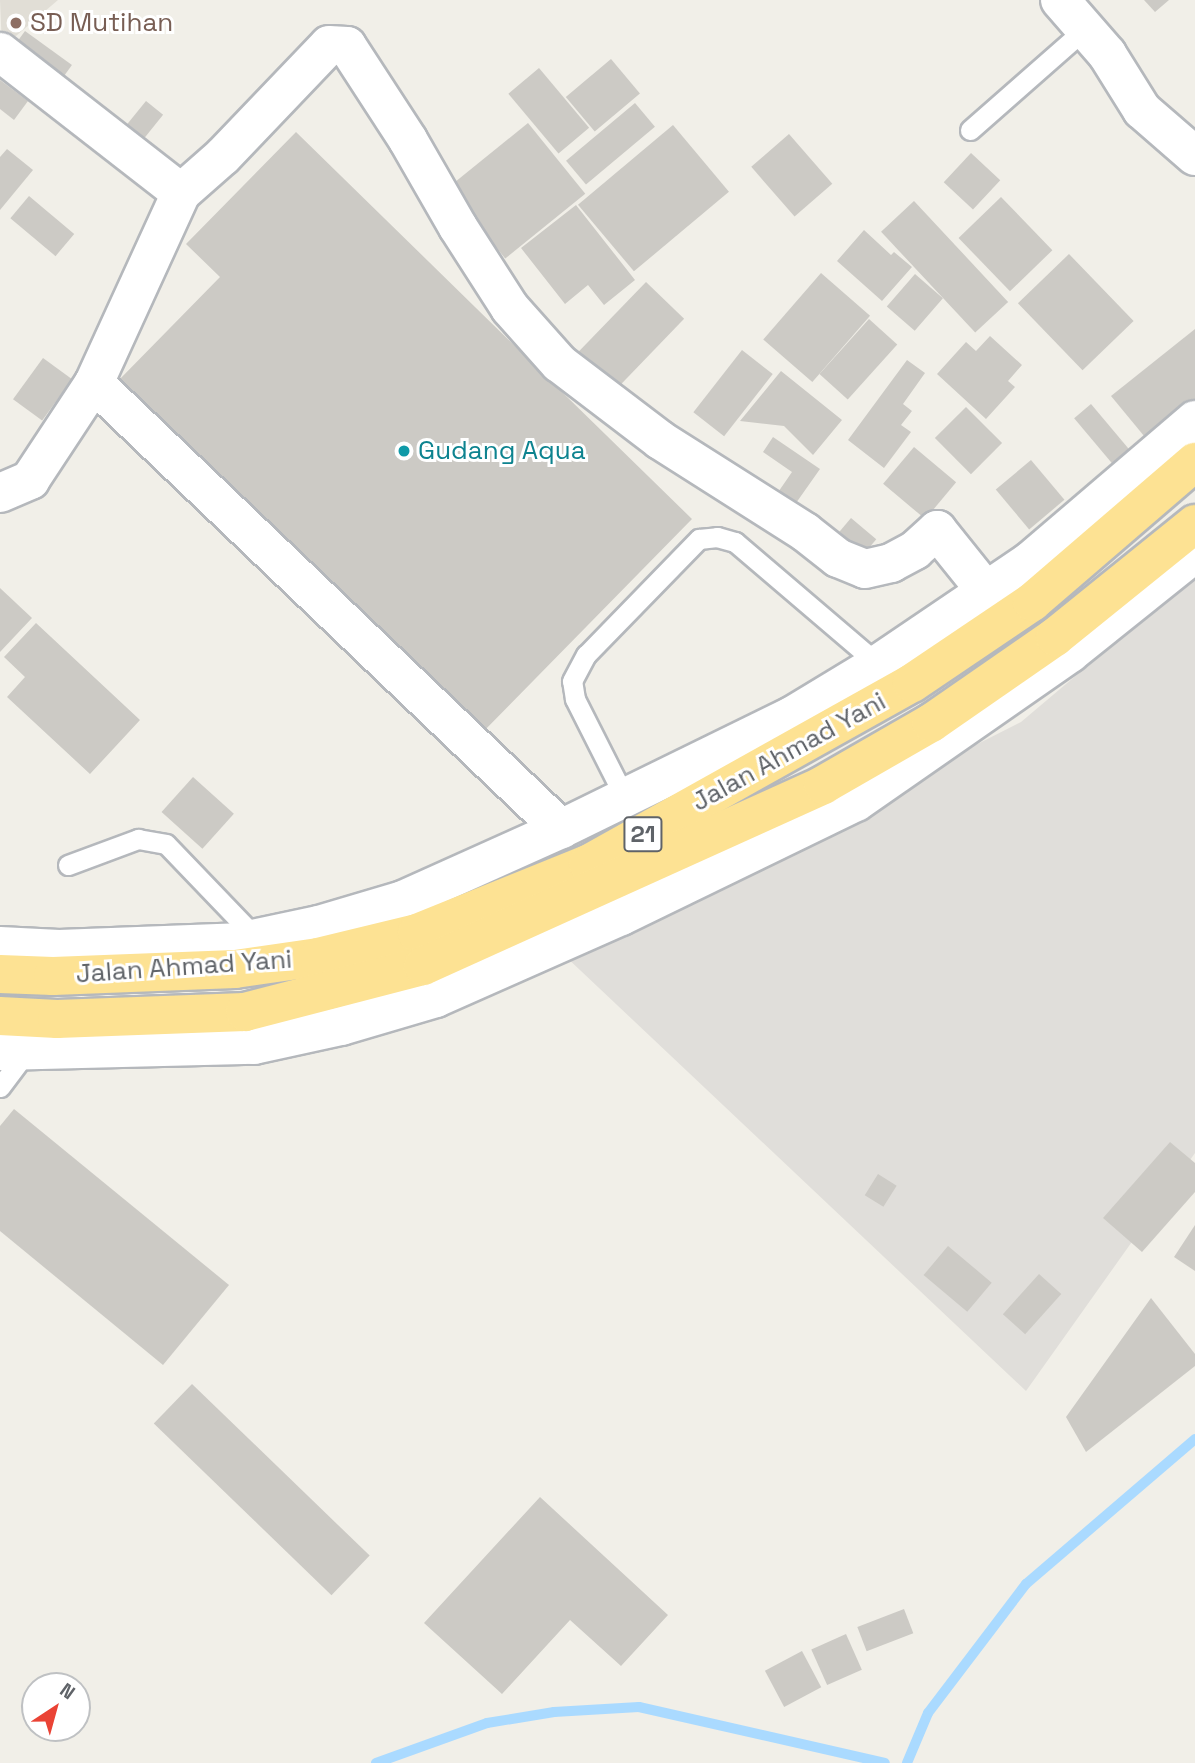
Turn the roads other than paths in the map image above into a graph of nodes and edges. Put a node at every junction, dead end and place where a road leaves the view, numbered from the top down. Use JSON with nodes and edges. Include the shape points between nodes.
{"nodes":[{"id":1,"x":1060,"y":0,"type":"edge"},
{"id":2,"x":1084,"y":30,"type":"junction"},
{"id":3,"x":0,"y":52,"type":"edge"},
{"id":4,"x":970,"y":130,"type":"dead end"},
{"id":5,"x":1195,"y":156,"type":"edge"},
{"id":6,"x":181,"y":193,"type":"junction"},
{"id":7,"x":93,"y":383,"type":"junction"},
{"id":8,"x":1195,"y":421,"type":"edge"},
{"id":9,"x":1195,"y":462,"type":"edge"},
{"id":10,"x":0,"y":493,"type":"edge"},
{"id":11,"x":1195,"y":524,"type":"edge"},
{"id":12,"x":1195,"y":554,"type":"edge"},
{"id":13,"x":986,"y":591,"type":"junction"},
{"id":14,"x":878,"y":664,"type":"junction"},
{"id":15,"x":624,"y":796,"type":"junction"},
{"id":16,"x":561,"y":828,"type":"junction"},
{"id":17,"x":68,"y":865,"type":"dead end"},
{"id":18,"x":257,"y":939,"type":"junction"},
{"id":19,"x":0,"y":946,"type":"edge"},
{"id":20,"x":0,"y":974,"type":"edge"},
{"id":21,"x":0,"y":1016,"type":"edge"},
{"id":22,"x":13,"y":1051,"type":"edge"},
{"id":23,"x":0,"y":1087,"type":"edge"}],
"edges":[{"from":1,"to":2,"type":"street"},
{"from":2,"to":4,"type":"lane"},
{"from":2,"to":5,"type":"street","via":[[1107,54],[1142,110]]},
{"from":3,"to":6,"type":"street"},
{"from":6,"to":7,"type":"street"},
{"from":6,"to":13,"type":"street","via":[[223,156],[329,45],[346,46],[510,308],[559,363],[660,440],[838,558],[865,569],[891,563],[937,530]]},
{"from":7,"to":10,"type":"street","via":[[30,481]]},
{"from":7,"to":16,"type":"street"},
{"from":8,"to":13,"type":"street","via":[[1030,561]]},
{"from":9,"to":20,"type":"highway","name":"Jalan Ahmad Yani","number":"21","via":[[1031,602],[912,683],[588,864],[417,933],[317,957],[235,969]]},
{"from":11,"to":21,"type":"highway","name":"Jalan Ahmad Yani","number":"21","via":[[1055,637],[931,723],[823,785],[423,966],[245,1012],[57,1019]]},
{"from":12,"to":22,"type":"street","via":[[1070,653],[856,802],[621,916],[436,998],[254,1045]]},
{"from":13,"to":14,"type":"street"},
{"from":14,"to":15,"type":"street","via":[[792,716]]},
{"from":14,"to":15,"type":"lane","via":[[735,542],[699,539],[586,656],[572,681],[575,699]]},
{"from":15,"to":16,"type":"street"},
{"from":16,"to":18,"type":"street","via":[[402,900]]},
{"from":17,"to":18,"type":"lane","via":[[138,839],[166,844]]},
{"from":18,"to":19,"type":"street","via":[[59,949]]},
{"from":22,"to":23,"type":"lane"}]}
